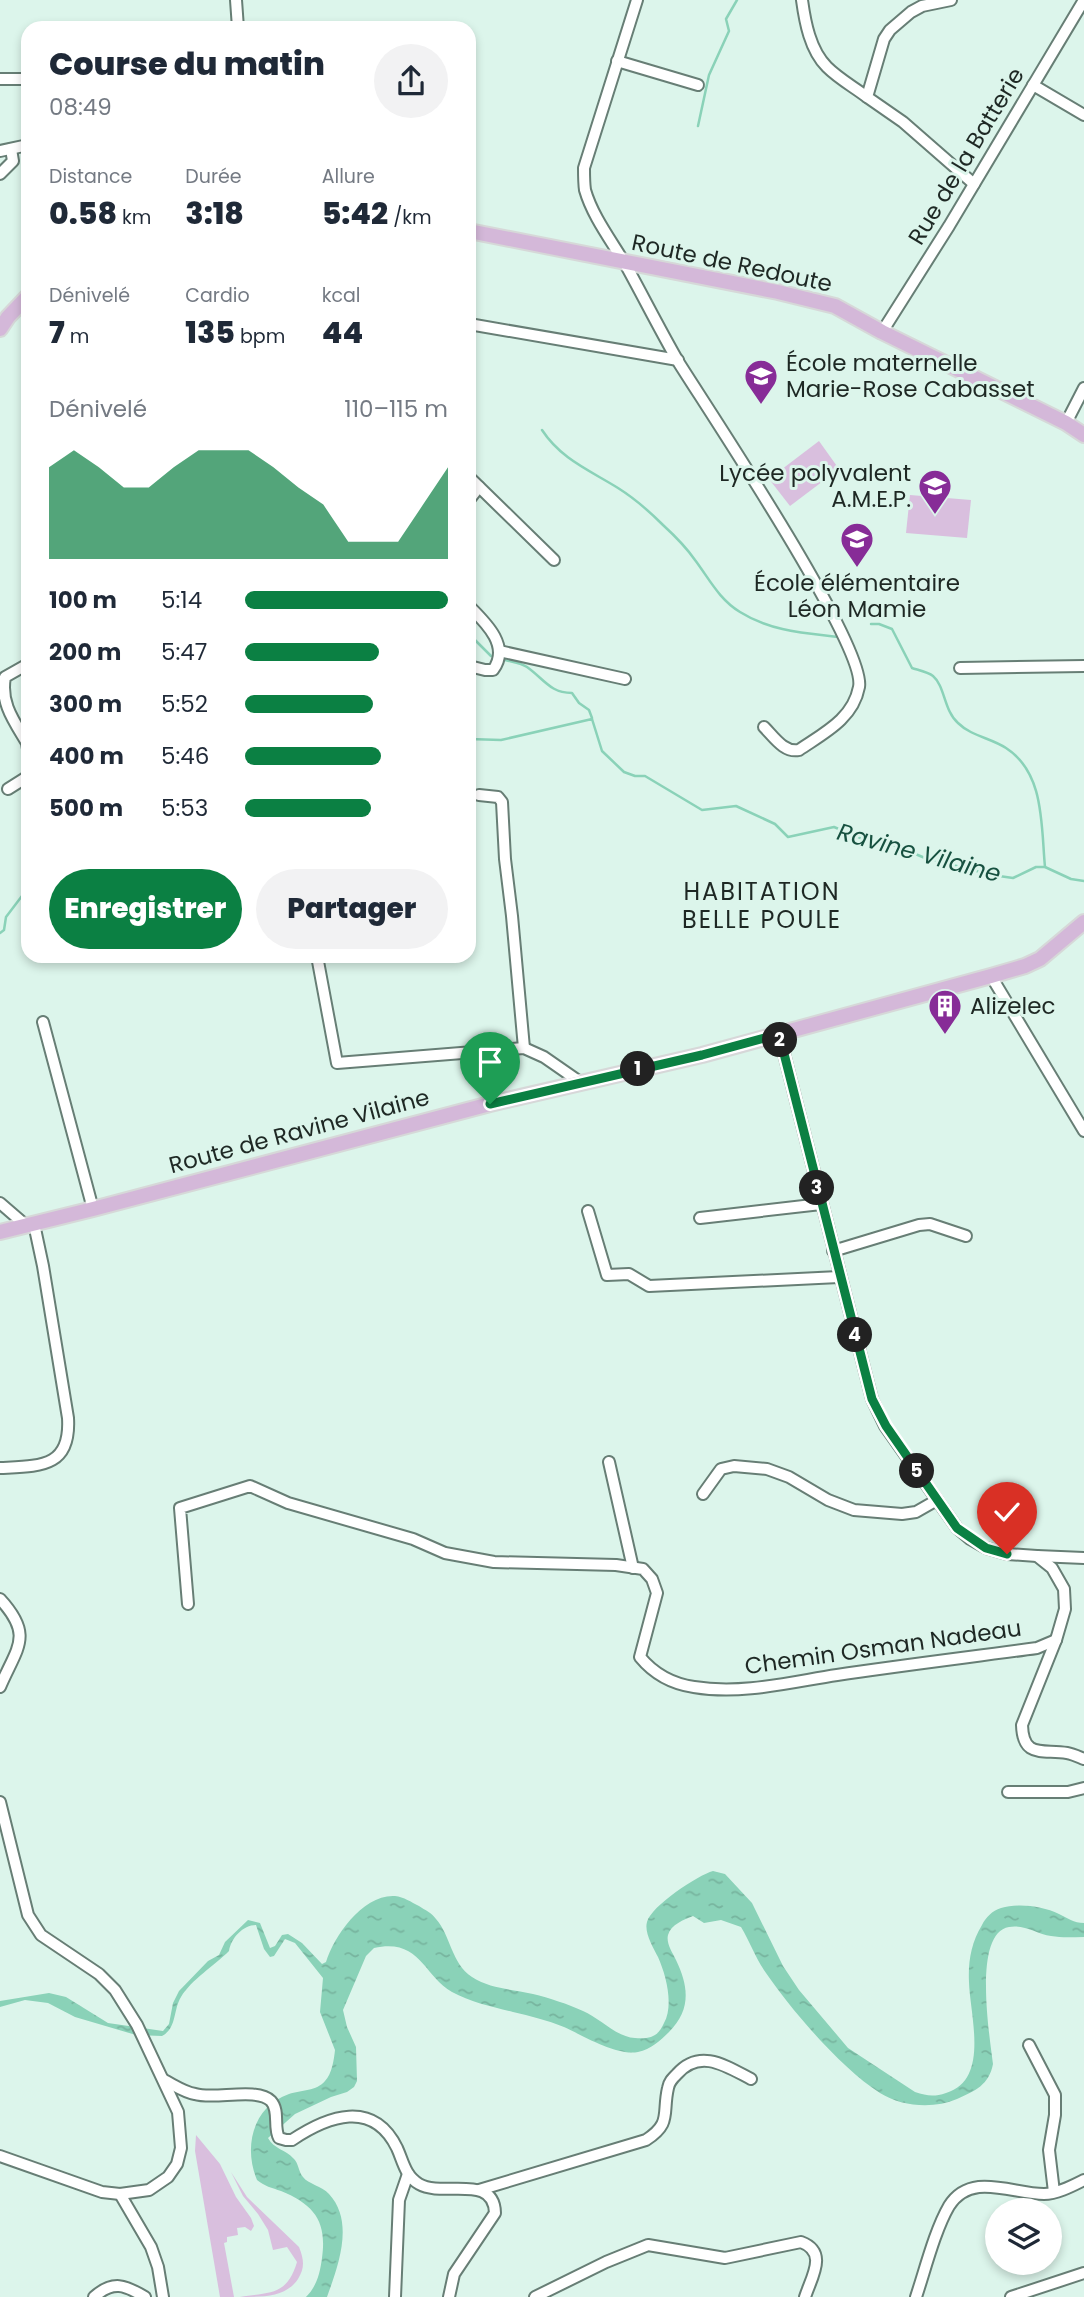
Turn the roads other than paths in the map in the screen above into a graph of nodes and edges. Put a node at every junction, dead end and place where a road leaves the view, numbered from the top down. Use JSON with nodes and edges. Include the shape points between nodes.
{"nodes":[{"id":1,"x":236,"y":0,"type":"edge"},
{"id":2,"x":637,"y":0,"type":"edge"},
{"id":3,"x":802,"y":0,"type":"edge"},
{"id":4,"x":951,"y":0,"type":"edge"},
{"id":5,"x":1084,"y":0,"type":"edge"},
{"id":6,"x":911,"y":6,"type":"edge"},
{"id":7,"x":238,"y":21,"type":"edge"},
{"id":8,"x":617,"y":61,"type":"junction"},
{"id":9,"x":0,"y":79,"type":"edge"},
{"id":10,"x":21,"y":79,"type":"edge"},
{"id":11,"x":698,"y":85,"type":"dead end"},
{"id":12,"x":1033,"y":85,"type":"junction"},
{"id":13,"x":867,"y":97,"type":"junction"},
{"id":14,"x":1084,"y":115,"type":"edge"},
{"id":15,"x":5,"y":150,"type":"edge"},
{"id":16,"x":0,"y":174,"type":"edge"},
{"id":17,"x":974,"y":184,"type":"junction"},
{"id":18,"x":476,"y":232,"type":"edge"},
{"id":19,"x":624,"y":263,"type":"junction"},
{"id":20,"x":21,"y":306,"type":"edge"},
{"id":21,"x":476,"y":325,"type":"edge"},
{"id":22,"x":0,"y":329,"type":"edge"},
{"id":23,"x":882,"y":332,"type":"junction"},
{"id":24,"x":678,"y":360,"type":"junction"},
{"id":25,"x":1084,"y":388,"type":"edge"},
{"id":26,"x":1066,"y":423,"type":"junction"},
{"id":27,"x":1084,"y":435,"type":"edge"},
{"id":28,"x":476,"y":484,"type":"edge"},
{"id":29,"x":479,"y":487,"type":"junction"},
{"id":30,"x":476,"y":491,"type":"edge"},
{"id":31,"x":554,"y":560,"type":"dead end"},
{"id":32,"x":476,"y":614,"type":"edge"},
{"id":33,"x":499,"y":651,"type":"junction"},
{"id":34,"x":1084,"y":666,"type":"edge"},
{"id":35,"x":960,"y":667,"type":"dead end"},
{"id":36,"x":21,"y":668,"type":"edge"},
{"id":37,"x":476,"y":668,"type":"edge"},
{"id":38,"x":625,"y":678,"type":"dead end"},
{"id":39,"x":764,"y":727,"type":"dead end"},
{"id":40,"x":21,"y":734,"type":"edge"},
{"id":41,"x":21,"y":781,"type":"edge"},
{"id":42,"x":8,"y":789,"type":"dead end"},
{"id":43,"x":479,"y":795,"type":"dead end"},
{"id":44,"x":1084,"y":922,"type":"edge"},
{"id":45,"x":318,"y":963,"type":"edge"},
{"id":46,"x":990,"y":976,"type":"junction"},
{"id":47,"x":43,"y":1022,"type":"dead end"},
{"id":48,"x":779,"y":1034,"type":"junction"},
{"id":49,"x":524,"y":1048,"type":"junction"},
{"id":50,"x":580,"y":1082,"type":"junction"},
{"id":51,"x":1084,"y":1131,"type":"edge"},
{"id":52,"x":0,"y":1203,"type":"edge"},
{"id":53,"x":821,"y":1204,"type":"junction"},
{"id":54,"x":93,"y":1209,"type":"junction"},
{"id":55,"x":588,"y":1211,"type":"dead end"},
{"id":56,"x":700,"y":1218,"type":"dead end"},
{"id":57,"x":29,"y":1225,"type":"junction"},
{"id":58,"x":0,"y":1232,"type":"edge"},
{"id":59,"x":965,"y":1236,"type":"dead end"},
{"id":60,"x":833,"y":1251,"type":"junction"},
{"id":61,"x":839,"y":1277,"type":"junction"},
{"id":62,"x":610,"y":1462,"type":"dead end"},
{"id":63,"x":0,"y":1468,"type":"edge"},
{"id":64,"x":703,"y":1494,"type":"dead end"},
{"id":65,"x":937,"y":1500,"type":"junction"},
{"id":66,"x":1037,"y":1556,"type":"junction"},
{"id":67,"x":1084,"y":1558,"type":"edge"},
{"id":68,"x":634,"y":1568,"type":"junction"},
{"id":69,"x":0,"y":1599,"type":"edge"},
{"id":70,"x":188,"y":1604,"type":"dead end"},
{"id":71,"x":1056,"y":1640,"type":"junction"},
{"id":72,"x":1,"y":1683,"type":"edge"},
{"id":73,"x":1084,"y":1759,"type":"edge"},
{"id":74,"x":1084,"y":1788,"type":"edge"},
{"id":75,"x":1008,"y":1792,"type":"dead end"},
{"id":76,"x":0,"y":1802,"type":"edge"},
{"id":77,"x":1029,"y":2045,"type":"dead end"},
{"id":78,"x":751,"y":2079,"type":"dead end"},
{"id":79,"x":164,"y":2080,"type":"junction"},
{"id":80,"x":0,"y":2156,"type":"edge"},
{"id":81,"x":408,"y":2174,"type":"junction"},
{"id":82,"x":1084,"y":2180,"type":"edge"},
{"id":83,"x":480,"y":2190,"type":"junction"},
{"id":84,"x":1054,"y":2192,"type":"junction"},
{"id":85,"x":120,"y":2194,"type":"junction"},
{"id":86,"x":1084,"y":2273,"type":"edge"},
{"id":87,"x":538,"y":2295,"type":"edge"},
{"id":88,"x":94,"y":2297,"type":"edge"},
{"id":89,"x":145,"y":2297,"type":"edge"},
{"id":90,"x":163,"y":2297,"type":"edge"},
{"id":91,"x":395,"y":2297,"type":"edge"},
{"id":92,"x":449,"y":2297,"type":"edge"},
{"id":93,"x":805,"y":2297,"type":"edge"},
{"id":94,"x":916,"y":2297,"type":"edge"},
{"id":95,"x":1012,"y":2297,"type":"edge"}],
"edges":[{"from":1,"to":7,"type":"street"},
{"from":2,"to":8,"type":"street"},
{"from":3,"to":13,"type":"street","via":[[811,39],[824,65]]},
{"from":4,"to":6,"type":"street"},
{"from":5,"to":12,"type":"street","name":"Rue de la Batterie"},
{"from":6,"to":13,"type":"street","via":[[884,39]]},
{"from":8,"to":11,"type":"street"},
{"from":8,"to":19,"type":"street","via":[[584,168],[585,189]]},
{"from":9,"to":10,"type":"street"},
{"from":12,"to":14,"type":"street"},
{"from":12,"to":17,"type":"street","name":"Rue de la Batterie"},
{"from":13,"to":17,"type":"street"},
{"from":15,"to":16,"type":"street","via":[[13,161]]},
{"from":17,"to":23,"type":"street","name":"Rue de la Batterie"},
{"from":18,"to":19,"type":"main road","name":"Route de Redoute"},
{"from":19,"to":23,"type":"main road","name":"Route de Redoute","via":[[835,306]]},
{"from":19,"to":24,"type":"street"},
{"from":20,"to":22,"type":"main road"},
{"from":21,"to":24,"type":"street"},
{"from":23,"to":26,"type":"main road","name":"Route de Redoute"},
{"from":24,"to":39,"type":"street","via":[[801,559],[855,659],[860,684],[843,719],[793,751]]},
{"from":25,"to":26,"type":"street"},
{"from":26,"to":27,"type":"main road","name":"Route de Redoute"},
{"from":28,"to":29,"type":"street"},
{"from":29,"to":30,"type":"street"},
{"from":29,"to":31,"type":"street"},
{"from":32,"to":33,"type":"street","via":[[495,635]]},
{"from":33,"to":37,"type":"street","via":[[493,670]]},
{"from":33,"to":38,"type":"street"},
{"from":34,"to":35,"type":"street"},
{"from":36,"to":40,"type":"street","via":[[5,677],[2,689]]},
{"from":41,"to":42,"type":"street"},
{"from":43,"to":49,"type":"street","via":[[498,797],[502,802]]},
{"from":44,"to":46,"type":"main road","name":"Route de Ravine Vilaine","via":[[1040,959]]},
{"from":45,"to":49,"type":"street","via":[[337,1063]]},
{"from":46,"to":48,"type":"main road","name":"Route de Ravine Vilaine"},
{"from":46,"to":51,"type":"street"},
{"from":47,"to":54,"type":"street"},
{"from":48,"to":50,"type":"main road","name":"Route de Ravine Vilaine"},
{"from":48,"to":53,"type":"street"},
{"from":49,"to":50,"type":"street"},
{"from":50,"to":54,"type":"main road","name":"Route de Ravine Vilaine"},
{"from":52,"to":57,"type":"street"},
{"from":53,"to":56,"type":"street"},
{"from":53,"to":60,"type":"street"},
{"from":54,"to":57,"type":"main road","name":"Route de Ravine Vilaine"},
{"from":55,"to":61,"type":"street","via":[[607,1275],[629,1274],[649,1286]]},
{"from":57,"to":58,"type":"main road","name":"Route de Ravine Vilaine"},
{"from":57,"to":63,"type":"street","via":[[46,1279],[69,1436],[65,1450],[44,1464]]},
{"from":59,"to":60,"type":"street","via":[[930,1224],[919,1225]]},
{"from":60,"to":61,"type":"street"},
{"from":61,"to":65,"type":"street","via":[[872,1399]]},
{"from":62,"to":68,"type":"street"},
{"from":64,"to":65,"type":"street","via":[[721,1469],[734,1466],[767,1469],[789,1477],[854,1510],[902,1514]]},
{"from":65,"to":66,"type":"street","via":[[957,1528],[986,1548]]},
{"from":66,"to":67,"type":"street"},
{"from":66,"to":71,"type":"street","via":[[1064,1589],[1065,1609]]},
{"from":68,"to":70,"type":"street","via":[[494,1562],[445,1553],[413,1539],[288,1503],[250,1486],[180,1508]]},
{"from":68,"to":71,"type":"street","name":"Chemin Osman Nadeau","via":[[643,1569],[657,1593],[640,1657],[650,1670],[697,1688],[756,1688],[1037,1648]]},
{"from":69,"to":72,"type":"street","via":[[20,1629],[20,1642]]},
{"from":71,"to":73,"type":"street","via":[[1022,1735],[1033,1750]]},
{"from":74,"to":75,"type":"street"},
{"from":76,"to":79,"type":"street","via":[[28,1915],[41,1935],[115,1990]]},
{"from":77,"to":84,"type":"street","via":[[1055,2095],[1049,2150]]},
{"from":78,"to":83,"type":"street","via":[[712,2062],[691,2062],[668,2084],[663,2126],[646,2140]]},
{"from":79,"to":81,"type":"street","via":[[209,2097],[267,2098],[276,2112],[275,2131],[286,2140],[335,2118],[370,2118],[384,2127],[397,2146]]},
{"from":79,"to":85,"type":"street","via":[[178,2112],[181,2148],[177,2164],[149,2190]]},
{"from":80,"to":85,"type":"street","via":[[102,2192]]},
{"from":81,"to":83,"type":"street","via":[[419,2184],[434,2188]]},
{"from":81,"to":91,"type":"street","via":[[399,2200]]},
{"from":82,"to":84,"type":"street"},
{"from":83,"to":92,"type":"street","via":[[495,2203],[495,2213],[454,2274]]},
{"from":84,"to":94,"type":"street","via":[[979,2186],[960,2194],[949,2206]]},
{"from":85,"to":90,"type":"street","via":[[151,2246]]},
{"from":86,"to":95,"type":"street"},
{"from":87,"to":93,"type":"street","via":[[648,2245],[725,2258],[801,2242],[811,2245],[816,2254]]},
{"from":88,"to":89,"type":"street","via":[[118,2285]]}]}
